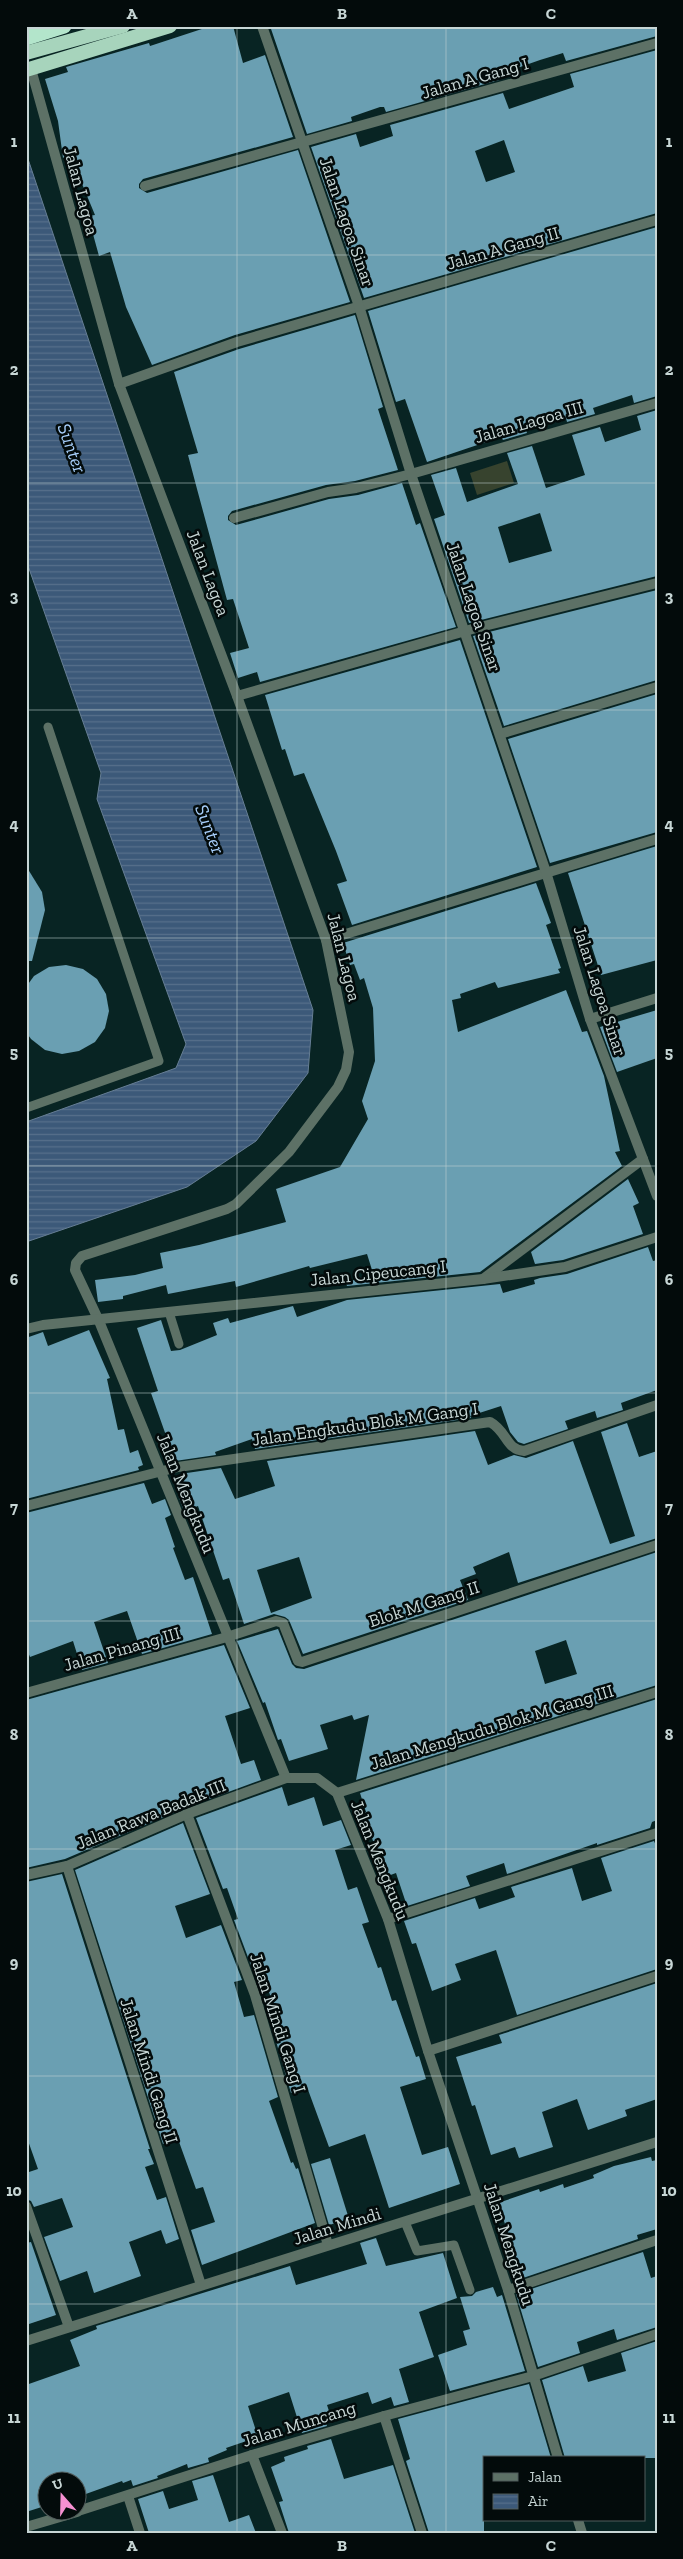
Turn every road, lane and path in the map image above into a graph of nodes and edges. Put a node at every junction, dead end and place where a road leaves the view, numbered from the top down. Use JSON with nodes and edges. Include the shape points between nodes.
{"nodes":[{"id":1,"x":64,"y":26,"type":"edge"},
{"id":2,"x":123,"y":26,"type":"edge"},
{"id":3,"x":170,"y":26,"type":"edge"},
{"id":4,"x":262,"y":26,"type":"edge"},
{"id":5,"x":26,"y":38,"type":"edge"},
{"id":6,"x":657,"y":43,"type":"edge"},
{"id":7,"x":26,"y":53,"type":"edge"},
{"id":8,"x":28,"y":70,"type":"edge"},
{"id":9,"x":303,"y":143,"type":"junction"},
{"id":10,"x":145,"y":186,"type":"dead end"},
{"id":11,"x":657,"y":220,"type":"edge"},
{"id":12,"x":359,"y":306,"type":"junction"},
{"id":13,"x":119,"y":384,"type":"junction"},
{"id":14,"x":657,"y":403,"type":"edge"},
{"id":15,"x":411,"y":474,"type":"junction"},
{"id":16,"x":234,"y":518,"type":"dead end"},
{"id":17,"x":657,"y":583,"type":"edge"},
{"id":18,"x":465,"y":631,"type":"junction"},
{"id":19,"x":657,"y":687,"type":"edge"},
{"id":20,"x":237,"y":696,"type":"junction"},
{"id":21,"x":48,"y":727,"type":"dead end"},
{"id":22,"x":500,"y":734,"type":"junction"},
{"id":23,"x":657,"y":839,"type":"edge"},
{"id":24,"x":546,"y":872,"type":"junction"},
{"id":25,"x":326,"y":940,"type":"junction"},
{"id":26,"x":657,"y":998,"type":"edge"},
{"id":27,"x":590,"y":1019,"type":"junction"},
{"id":28,"x":26,"y":1108,"type":"edge"},
{"id":29,"x":643,"y":1159,"type":"junction"},
{"id":30,"x":657,"y":1196,"type":"edge"},
{"id":31,"x":657,"y":1237,"type":"edge"},
{"id":32,"x":75,"y":1270,"type":"joint"},
{"id":33,"x":484,"y":1278,"type":"junction"},
{"id":34,"x":169,"y":1312,"type":"junction"},
{"id":35,"x":98,"y":1320,"type":"junction"},
{"id":36,"x":26,"y":1329,"type":"edge"},
{"id":37,"x":179,"y":1344,"type":"dead end"},
{"id":38,"x":657,"y":1405,"type":"edge"},
{"id":39,"x":160,"y":1472,"type":"junction"},
{"id":40,"x":26,"y":1506,"type":"edge"},
{"id":41,"x":657,"y":1545,"type":"edge"},
{"id":42,"x":227,"y":1637,"type":"junction"},
{"id":43,"x":657,"y":1692,"type":"edge"},
{"id":44,"x":26,"y":1693,"type":"edge"},
{"id":45,"x":286,"y":1778,"type":"junction"},
{"id":46,"x":337,"y":1793,"type":"junction"},
{"id":47,"x":187,"y":1814,"type":"junction"},
{"id":48,"x":657,"y":1833,"type":"edge"},
{"id":49,"x":67,"y":1866,"type":"junction"},
{"id":50,"x":26,"y":1875,"type":"edge"},
{"id":51,"x":388,"y":1919,"type":"junction"},
{"id":52,"x":657,"y":1976,"type":"edge"},
{"id":53,"x":428,"y":2051,"type":"junction"},
{"id":54,"x":657,"y":2142,"type":"edge"},
{"id":55,"x":477,"y":2200,"type":"junction"},
{"id":56,"x":26,"y":2206,"type":"edge"},
{"id":57,"x":405,"y":2222,"type":"junction"},
{"id":58,"x":657,"y":2240,"type":"edge"},
{"id":59,"x":328,"y":2245,"type":"junction"},
{"id":60,"x":201,"y":2285,"type":"junction"},
{"id":61,"x":470,"y":2290,"type":"dead end"},
{"id":62,"x":508,"y":2290,"type":"junction"},
{"id":63,"x":69,"y":2327,"type":"junction"},
{"id":64,"x":657,"y":2334,"type":"edge"},
{"id":65,"x":26,"y":2341,"type":"edge"},
{"id":66,"x":533,"y":2376,"type":"junction"},
{"id":67,"x":384,"y":2416,"type":"junction"},
{"id":68,"x":252,"y":2454,"type":"junction"},
{"id":69,"x":557,"y":2456,"type":"edge"},
{"id":70,"x":128,"y":2496,"type":"junction"},
{"id":71,"x":88,"y":2508,"type":"edge"},
{"id":72,"x":42,"y":2522,"type":"edge"},
{"id":73,"x":26,"y":2527,"type":"edge"},
{"id":74,"x":140,"y":2533,"type":"edge"},
{"id":75,"x":282,"y":2533,"type":"edge"},
{"id":76,"x":422,"y":2533,"type":"edge"}],
"edges":[{"from":1,"to":5,"type":"highway"},
{"from":2,"to":7,"type":"highway"},
{"from":3,"to":8,"type":"highway"},
{"from":4,"to":9,"type":"street","name":"Jalan Lagoa Sinar"},
{"from":6,"to":9,"type":"street","name":"Jalan A Gang I"},
{"from":8,"to":13,"type":"street","name":"Jalan Lagoa"},
{"from":9,"to":10,"type":"street","name":"Jalan A Gang I"},
{"from":9,"to":12,"type":"street","name":"Jalan Lagoa Sinar"},
{"from":11,"to":12,"type":"street","name":"Jalan A Gang II"},
{"from":12,"to":13,"type":"street","name":"Jalan A Gang II","via":[[237,342]]},
{"from":12,"to":15,"type":"street","name":"Jalan Lagoa Sinar"},
{"from":13,"to":20,"type":"street","name":"Jalan Lagoa"},
{"from":14,"to":15,"type":"street","name":"Jalan Lagoa III"},
{"from":15,"to":16,"type":"street","name":"Jalan Lagoa III","via":[[328,492]]},
{"from":15,"to":18,"type":"street","name":"Jalan Lagoa Sinar"},
{"from":17,"to":18,"type":"street"},
{"from":18,"to":20,"type":"street"},
{"from":18,"to":22,"type":"street","name":"Jalan Lagoa Sinar"},
{"from":19,"to":22,"type":"street"},
{"from":20,"to":25,"type":"street","name":"Jalan Lagoa"},
{"from":21,"to":28,"type":"lane","via":[[159,1061]]},
{"from":22,"to":24,"type":"street","name":"Jalan Lagoa Sinar"},
{"from":23,"to":24,"type":"street"},
{"from":24,"to":25,"type":"street"},
{"from":24,"to":27,"type":"street","name":"Jalan Lagoa Sinar"},
{"from":25,"to":32,"type":"street","name":"Jalan Lagoa","via":[[349,1052],[346,1070],[338,1087],[289,1152],[227,1209],[82,1256],[76,1262]]},
{"from":26,"to":27,"type":"street"},
{"from":27,"to":29,"type":"street","name":"Jalan Lagoa Sinar"},
{"from":29,"to":30,"type":"street","name":"Jalan Lagoa Sinar"},
{"from":29,"to":33,"type":"street"},
{"from":31,"to":33,"type":"street","name":"Jalan Cipeucang I","via":[[565,1267]]},
{"from":32,"to":35,"type":"street","name":"Jalan Mengkudu"},
{"from":33,"to":34,"type":"street","name":"Jalan Cipeucang I"},
{"from":34,"to":35,"type":"street","name":"Jalan Cipeucang I"},
{"from":34,"to":37,"type":"lane"},
{"from":35,"to":36,"type":"street","name":"Jalan Cipeucang I"},
{"from":35,"to":39,"type":"street","name":"Jalan Mengkudu"},
{"from":38,"to":39,"type":"street","name":"Jalan Engkudu Blok M Gang I","via":[[524,1451],[511,1447],[504,1433],[490,1422]]},
{"from":39,"to":40,"type":"street"},
{"from":39,"to":42,"type":"street","name":"Jalan Mengkudu"},
{"from":41,"to":42,"type":"street","name":"Blok M Gang II","via":[[302,1662],[298,1661],[283,1622],[276,1621]]},
{"from":42,"to":44,"type":"street","name":"Jalan Pinang III"},
{"from":42,"to":45,"type":"street","name":"Jalan Mengkudu"},
{"from":43,"to":46,"type":"street","name":"Jalan Mengkudu Blok M Gang III"},
{"from":45,"to":46,"type":"street","name":"Jalan Mengkudu","via":[[317,1778]]},
{"from":45,"to":47,"type":"street","name":"Jalan Rawa Badak III"},
{"from":46,"to":51,"type":"street","name":"Jalan Mengkudu"},
{"from":47,"to":49,"type":"street","name":"Jalan Rawa Badak III"},
{"from":47,"to":59,"type":"street","name":"Jalan Mindi Gang I","via":[[255,1995]]},
{"from":48,"to":51,"type":"street"},
{"from":49,"to":50,"type":"street","name":"Jalan Rawa Badak III"},
{"from":49,"to":60,"type":"street","name":"Jalan Mindi Gang II"},
{"from":51,"to":53,"type":"street","name":"Jalan Mengkudu"},
{"from":52,"to":53,"type":"street"},
{"from":53,"to":55,"type":"street","name":"Jalan Mengkudu"},
{"from":54,"to":55,"type":"street","name":"Jalan Mindi"},
{"from":55,"to":57,"type":"street","name":"Jalan Mindi"},
{"from":55,"to":62,"type":"street","name":"Jalan Mengkudu"},
{"from":56,"to":63,"type":"street"},
{"from":57,"to":59,"type":"street","name":"Jalan Mindi"},
{"from":57,"to":61,"type":"lane","via":[[417,2251],[454,2245]]},
{"from":58,"to":62,"type":"street"},
{"from":59,"to":60,"type":"street","name":"Jalan Mindi"},
{"from":60,"to":63,"type":"street","name":"Jalan Mindi"},
{"from":62,"to":66,"type":"street","name":"Jalan Mengkudu"},
{"from":63,"to":65,"type":"street","name":"Jalan Mindi"},
{"from":64,"to":66,"type":"street","name":"Jalan Muncang"},
{"from":66,"to":67,"type":"street","name":"Jalan Muncang"},
{"from":66,"to":69,"type":"street","name":"Jalan Mengkudu"},
{"from":67,"to":68,"type":"street","name":"Jalan Muncang"},
{"from":67,"to":76,"type":"street"},
{"from":68,"to":70,"type":"street","name":"Jalan Muncang"},
{"from":68,"to":75,"type":"street"},
{"from":70,"to":71,"type":"street","name":"Jalan Muncang"},
{"from":70,"to":74,"type":"street"},
{"from":72,"to":73,"type":"street","name":"Jalan Muncang"}]}
